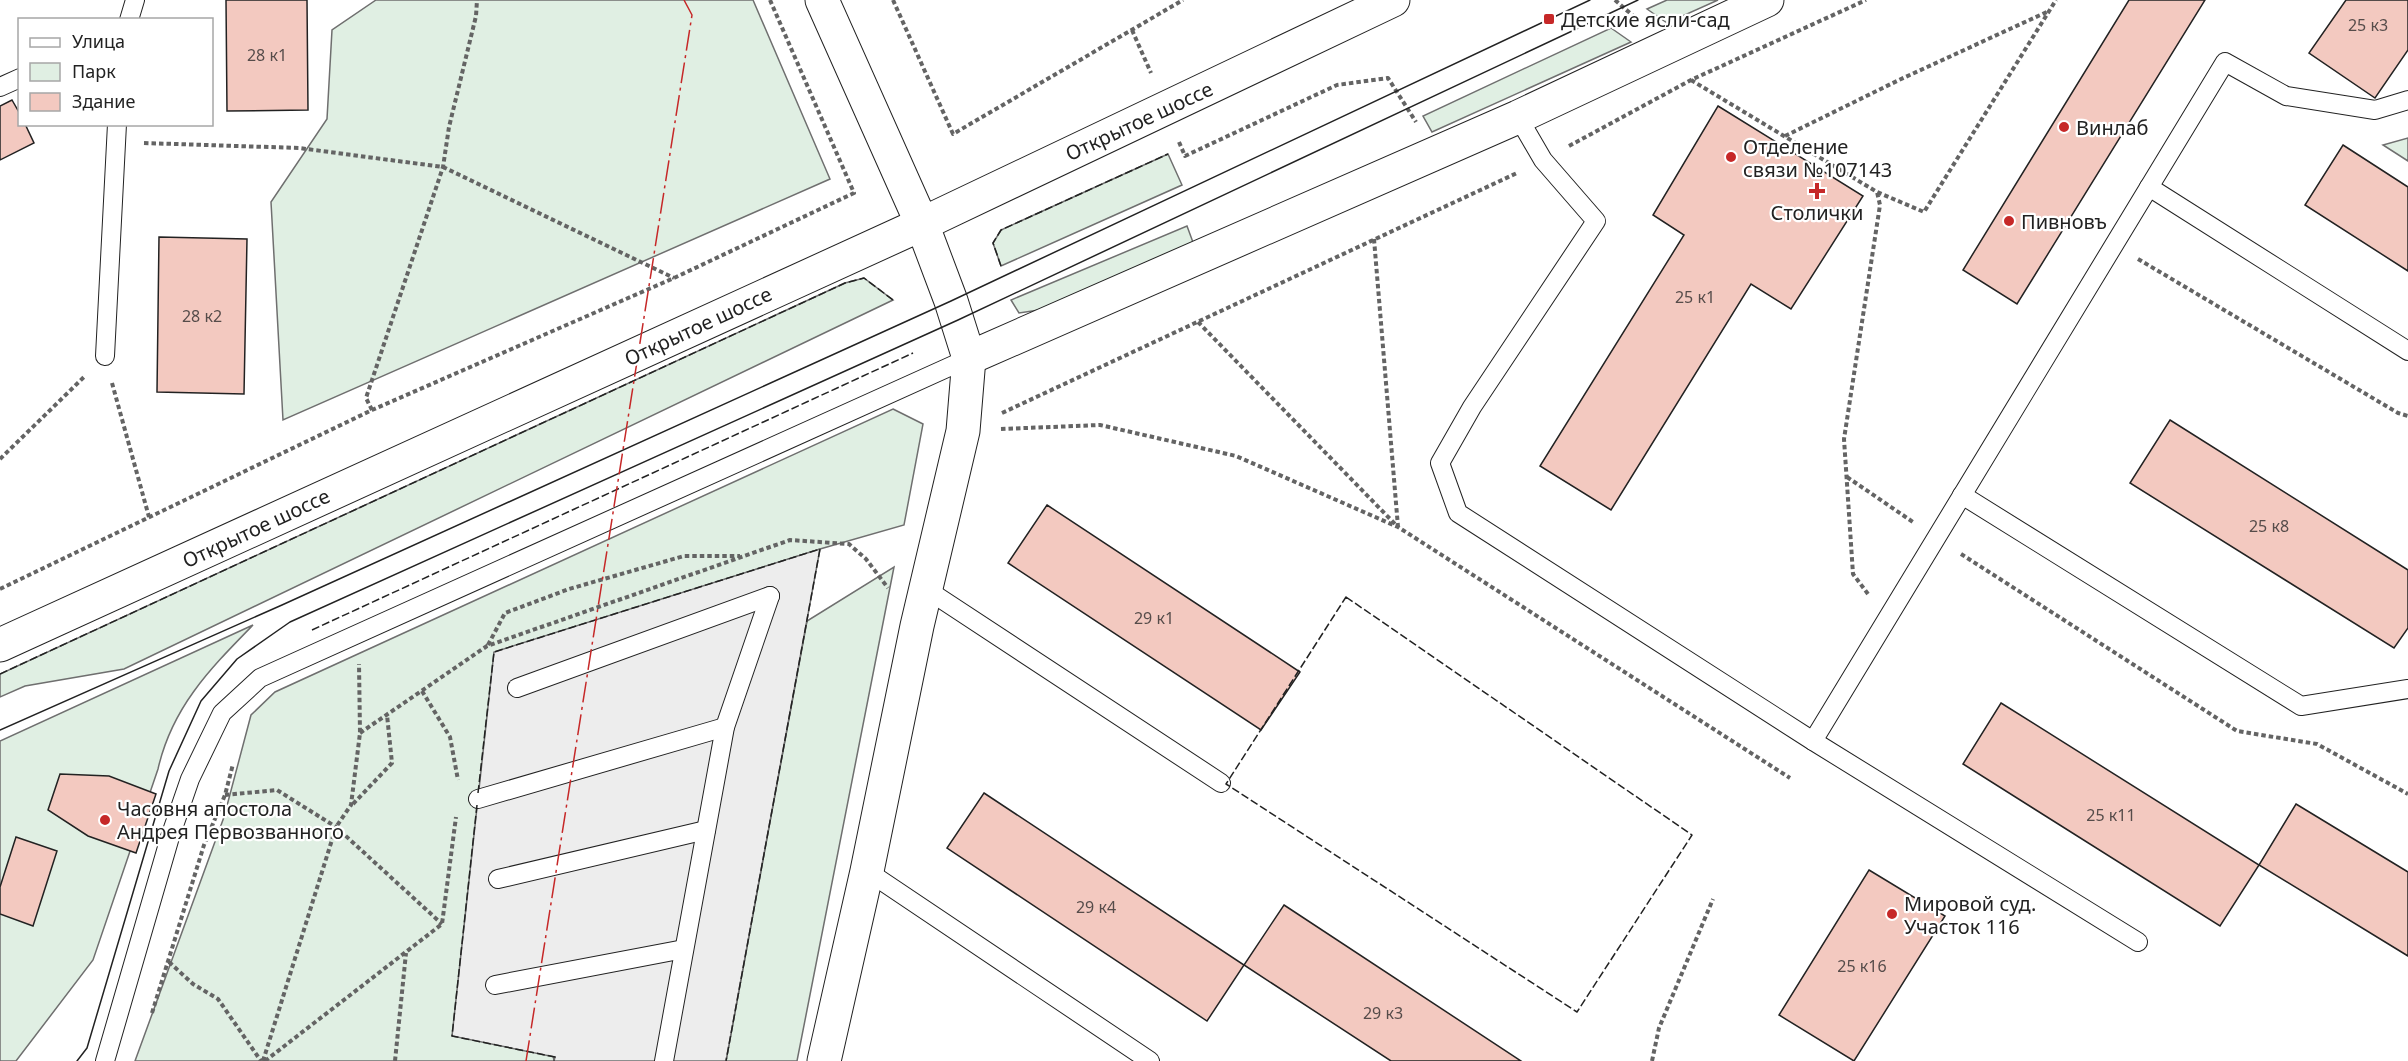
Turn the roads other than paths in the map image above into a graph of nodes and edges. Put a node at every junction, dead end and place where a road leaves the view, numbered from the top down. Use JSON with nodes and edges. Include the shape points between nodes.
{"nodes":[{"id":1,"x":135,"y":0,"type":"edge"},
{"id":2,"x":822,"y":0,"type":"edge"},
{"id":3,"x":1393,"y":0,"type":"edge"},
{"id":4,"x":1767,"y":0,"type":"edge"},
{"id":5,"x":130,"y":18,"type":"edge"},
{"id":6,"x":18,"y":79,"type":"edge"},
{"id":7,"x":0,"y":87,"type":"edge"},
{"id":8,"x":2408,"y":100,"type":"edge"},
{"id":9,"x":1518,"y":117,"type":"junction"},
{"id":10,"x":116,"y":133,"type":"edge"},
{"id":11,"x":2149,"y":187,"type":"junction"},
{"id":12,"x":922,"y":224,"type":"junction"},
{"id":13,"x":2408,"y":351,"type":"edge"},
{"id":14,"x":105,"y":356,"type":"road end"},
{"id":15,"x":969,"y":358,"type":"junction"},
{"id":16,"x":1962,"y":495,"type":"junction"},
{"id":17,"x":926,"y":589,"type":"junction"},
{"id":18,"x":0,"y":645,"type":"edge"},
{"id":19,"x":517,"y":688,"type":"dead end"},
{"id":20,"x":2408,"y":689,"type":"edge"},
{"id":21,"x":725,"y":727,"type":"junction"},
{"id":22,"x":1813,"y":741,"type":"junction"},
{"id":23,"x":1221,"y":783,"type":"dead end"},
{"id":24,"x":478,"y":800,"type":"dead end"},
{"id":25,"x":706,"y":830,"type":"junction"},
{"id":26,"x":867,"y":871,"type":"junction"},
{"id":27,"x":498,"y":879,"type":"dead end"},
{"id":28,"x":2138,"y":942,"type":"dead end"},
{"id":29,"x":684,"y":949,"type":"junction"},
{"id":30,"x":495,"y":985,"type":"dead end"},
{"id":31,"x":105,"y":1061,"type":"edge"},
{"id":32,"x":664,"y":1061,"type":"edge"},
{"id":33,"x":824,"y":1061,"type":"edge"},
{"id":34,"x":1150,"y":1061,"type":"edge"}],
"edges":[{"from":1,"to":5,"type":"lane"},
{"from":2,"to":12,"type":"street"},
{"from":3,"to":12,"type":"street","name":"Открытое шоссе"},
{"from":4,"to":9,"type":"street"},
{"from":6,"to":7,"type":"lane"},
{"from":8,"to":11,"type":"lane","via":[[2375,110],[2286,96],[2225,62]]},
{"from":9,"to":15,"type":"street"},
{"from":9,"to":22,"type":"lane","via":[[1543,160],[1596,220],[1472,407],[1440,464],[1458,513]]},
{"from":10,"to":14,"type":"lane"},
{"from":11,"to":13,"type":"lane"},
{"from":11,"to":16,"type":"lane"},
{"from":12,"to":15,"type":"street"},
{"from":12,"to":18,"type":"street","name":"Открытое шоссе"},
{"from":15,"to":17,"type":"street","via":[[963,431]]},
{"from":15,"to":31,"type":"lane","via":[[260,678],[222,713],[190,779]]},
{"from":16,"to":20,"type":"lane","via":[[2301,706]]},
{"from":16,"to":22,"type":"lane"},
{"from":17,"to":23,"type":"lane"},
{"from":17,"to":26,"type":"street"},
{"from":19,"to":21,"type":"lane","via":[[770,596]]},
{"from":21,"to":24,"type":"lane"},
{"from":21,"to":25,"type":"lane"},
{"from":22,"to":28,"type":"lane"},
{"from":25,"to":27,"type":"lane"},
{"from":25,"to":29,"type":"lane"},
{"from":26,"to":33,"type":"street"},
{"from":26,"to":34,"type":"lane"},
{"from":29,"to":30,"type":"lane"},
{"from":29,"to":32,"type":"lane"}]}
